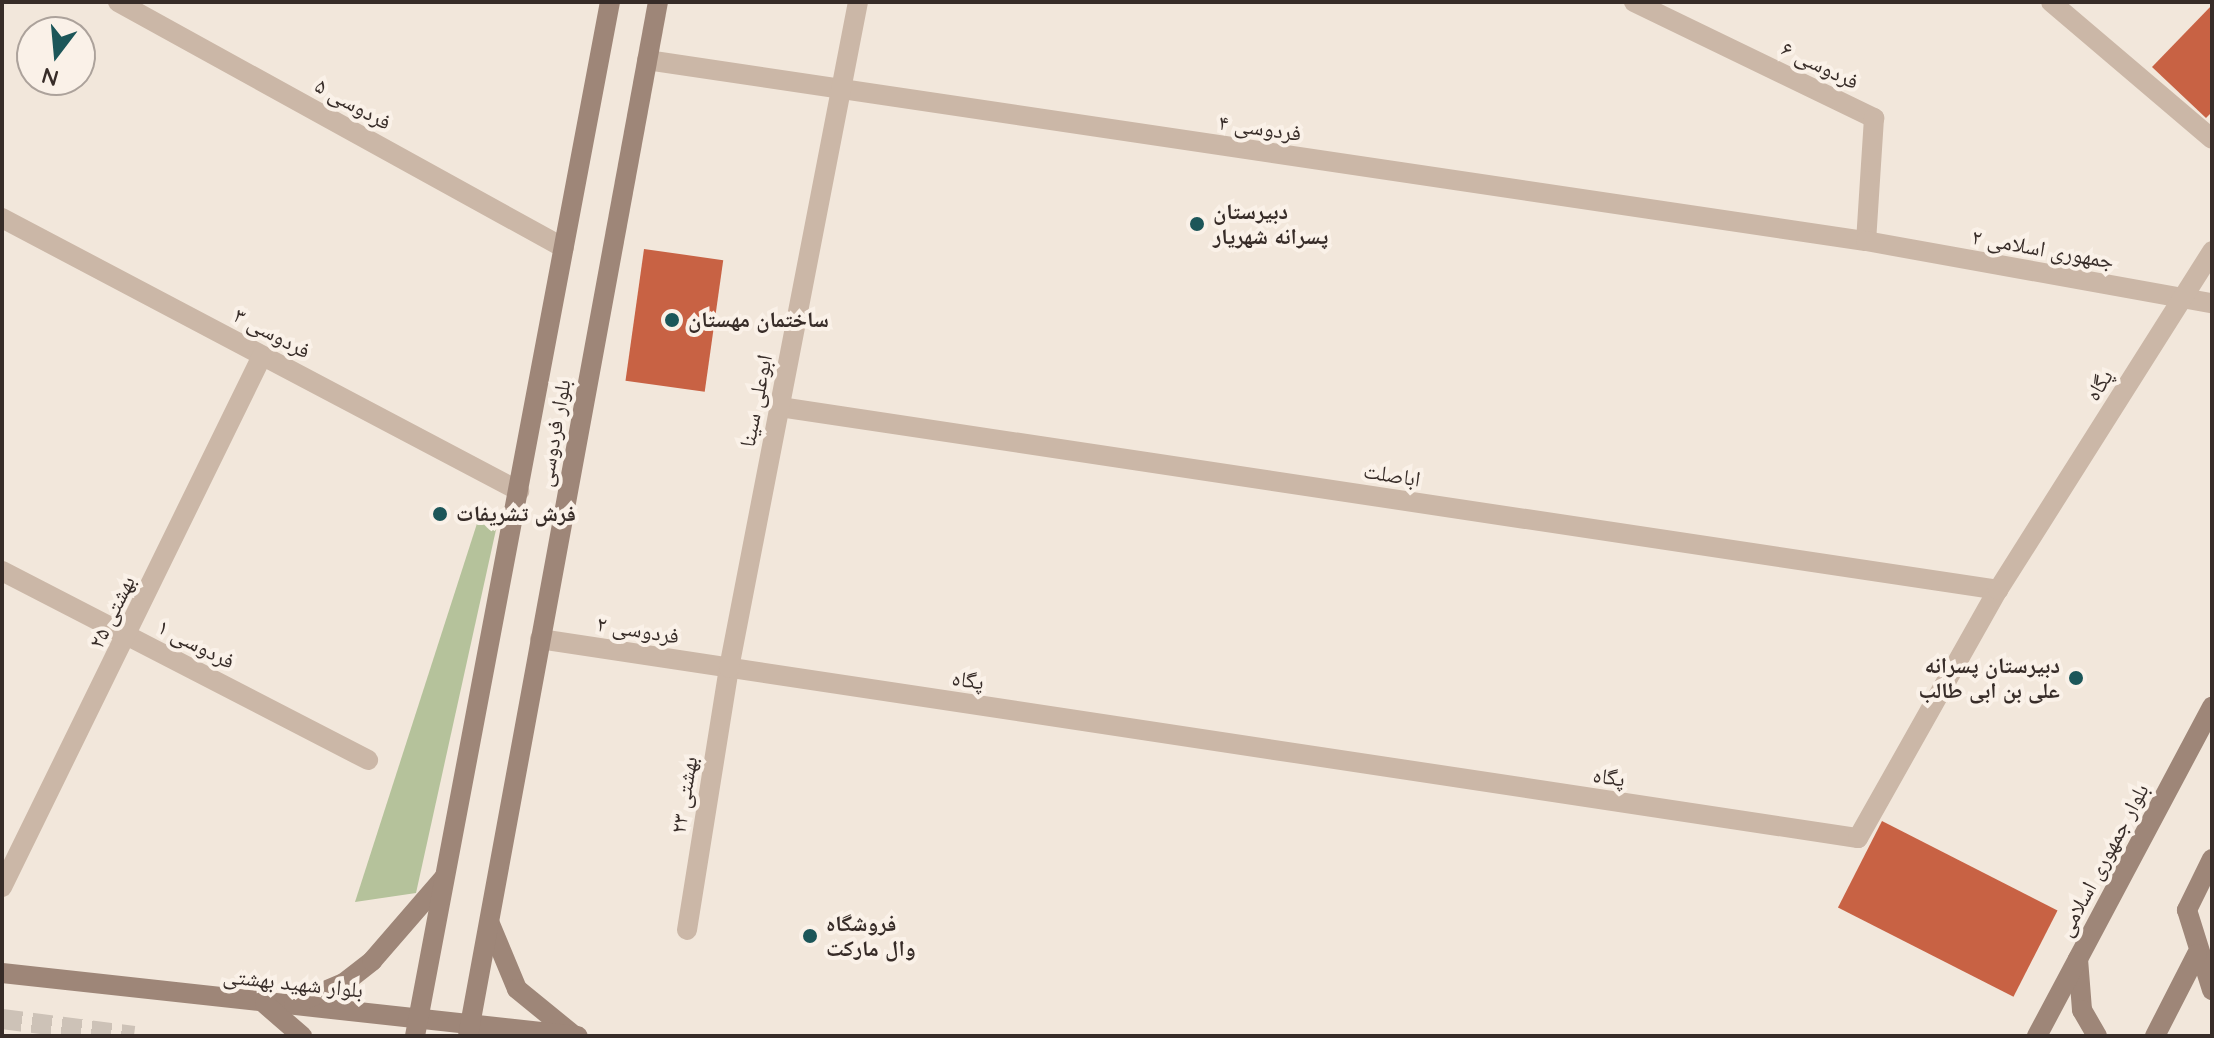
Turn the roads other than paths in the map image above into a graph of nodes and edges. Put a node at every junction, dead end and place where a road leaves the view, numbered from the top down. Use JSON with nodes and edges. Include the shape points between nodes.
{"nodes":[{"id":1,"x":118,"y":2,"type":"edge"},
{"id":2,"x":658,"y":2,"type":"edge"},
{"id":3,"x":858,"y":2,"type":"edge"},
{"id":4,"x":1634,"y":2,"type":"edge"},
{"id":5,"x":2051,"y":2,"type":"edge"},
{"id":6,"x":605,"y":5,"type":"edge"},
{"id":7,"x":647,"y":60,"type":"junction"},
{"id":8,"x":842,"y":90,"type":"junction"},
{"id":9,"x":2212,"y":139,"type":"edge"},
{"id":10,"x":2,"y":218,"type":"edge"},
{"id":11,"x":1866,"y":241,"type":"junction"},
{"id":12,"x":564,"y":248,"type":"junction"},
{"id":13,"x":2212,"y":251,"type":"edge"},
{"id":14,"x":2183,"y":298,"type":"junction"},
{"id":15,"x":2212,"y":303,"type":"edge"},
{"id":16,"x":262,"y":356,"type":"junction"},
{"id":17,"x":780,"y":407,"type":"junction"},
{"id":18,"x":519,"y":491,"type":"junction"},
{"id":19,"x":2,"y":571,"type":"edge"},
{"id":20,"x":1998,"y":590,"type":"junction"},
{"id":21,"x":128,"y":636,"type":"junction"},
{"id":22,"x":540,"y":639,"type":"junction"},
{"id":23,"x":729,"y":668,"type":"junction"},
{"id":24,"x":2212,"y":707,"type":"edge"},
{"id":25,"x":368,"y":760,"type":"dead end"},
{"id":26,"x":2212,"y":859,"type":"edge"},
{"id":27,"x":447,"y":875,"type":"junction"},
{"id":28,"x":2,"y":887,"type":"edge"},
{"id":29,"x":489,"y":921,"type":"junction"},
{"id":30,"x":687,"y":930,"type":"dead end"},
{"id":31,"x":2197,"y":954,"type":"junction"},
{"id":32,"x":2078,"y":959,"type":"junction"},
{"id":33,"x":2,"y":973,"type":"edge"},
{"id":34,"x":2212,"y":990,"type":"edge"},
{"id":35,"x":265,"y":1004,"type":"junction"},
{"id":36,"x":292,"y":1005,"type":"junction"},
{"id":37,"x":417,"y":1029,"type":"edge"},
{"id":38,"x":469,"y":1031,"type":"edge"},
{"id":39,"x":302,"y":1036,"type":"edge"},
{"id":40,"x":576,"y":1036,"type":"edge"},
{"id":41,"x":2037,"y":1036,"type":"edge"},
{"id":42,"x":2097,"y":1036,"type":"edge"},
{"id":43,"x":2155,"y":1036,"type":"edge"}],
"edges":[{"from":1,"to":12,"type":"street","name":"فردوسی ۵"},
{"from":2,"to":7,"type":"main road","name":"بلوار فردوسی"},
{"from":3,"to":8,"type":"street","name":"ابوعلی سینا"},
{"from":4,"to":11,"type":"street","name":"فردوسی ۶","via":[[1874,118]]},
{"from":5,"to":9,"type":"street"},
{"from":6,"to":12,"type":"main road","name":"بلوار فردوسی"},
{"from":7,"to":8,"type":"street","name":"فردوسی ۴"},
{"from":7,"to":22,"type":"main road","name":"بلوار فردوسی"},
{"from":8,"to":11,"type":"street","name":"فردوسی ۴"},
{"from":8,"to":17,"type":"street","name":"ابوعلی سینا"},
{"from":10,"to":16,"type":"street","name":"فردوسی ۳"},
{"from":11,"to":14,"type":"street","name":"جمهوری اسلامی ۲"},
{"from":12,"to":18,"type":"main road","name":"بلوار فردوسی"},
{"from":13,"to":14,"type":"street","name":"پگاه"},
{"from":14,"to":15,"type":"street","name":"جمهوری اسلامی ۲"},
{"from":14,"to":20,"type":"street","name":"پگاه"},
{"from":16,"to":18,"type":"street","name":"فردوسی ۳"},
{"from":16,"to":21,"type":"street","name":"بهشتی ۲۵"},
{"from":17,"to":20,"type":"street","name":"اباصلت"},
{"from":17,"to":23,"type":"street","name":"ابوعلی سینا"},
{"from":18,"to":27,"type":"main road","name":"بلوار فردوسی"},
{"from":19,"to":21,"type":"street","name":"فردوسی ۱"},
{"from":20,"to":23,"type":"street","name":"پگاه","via":[[1858,838]]},
{"from":21,"to":25,"type":"street","name":"فردوسی ۱"},
{"from":21,"to":28,"type":"street","name":"بهشتی ۲۵"},
{"from":22,"to":23,"type":"street","name":"فردوسی ۲"},
{"from":22,"to":29,"type":"main road","name":"بلوار فردوسی"},
{"from":23,"to":30,"type":"street","name":"بهشتی ۲۳"},
{"from":24,"to":32,"type":"main road","name":"بلوار جمهوری اسلامی"},
{"from":26,"to":31,"type":"main road","via":[[2187,910]]},
{"from":27,"to":36,"type":"main road","via":[[372,961],[344,983]]},
{"from":27,"to":37,"type":"main road","name":"بلوار فردوسی"},
{"from":29,"to":38,"type":"main road","name":"بلوار فردوسی"},
{"from":29,"to":40,"type":"main road","via":[[517,989]]},
{"from":31,"to":34,"type":"main road"},
{"from":31,"to":43,"type":"main road"},
{"from":32,"to":41,"type":"main road","name":"بلوار جمهوری اسلامی"},
{"from":32,"to":42,"type":"main road","via":[[2082,1010]]},
{"from":33,"to":35,"type":"main road","name":"بلوار شهید بهشتی"},
{"from":35,"to":36,"type":"main road","name":"بلوار شهید بهشتی"},
{"from":35,"to":39,"type":"main road"},
{"from":36,"to":37,"type":"main road","name":"بلوار شهید بهشتی"},
{"from":37,"to":38,"type":"main road","name":"بلوار شهید بهشتی"},
{"from":38,"to":40,"type":"main road","name":"بلوار شهید بهشتی"}]}
